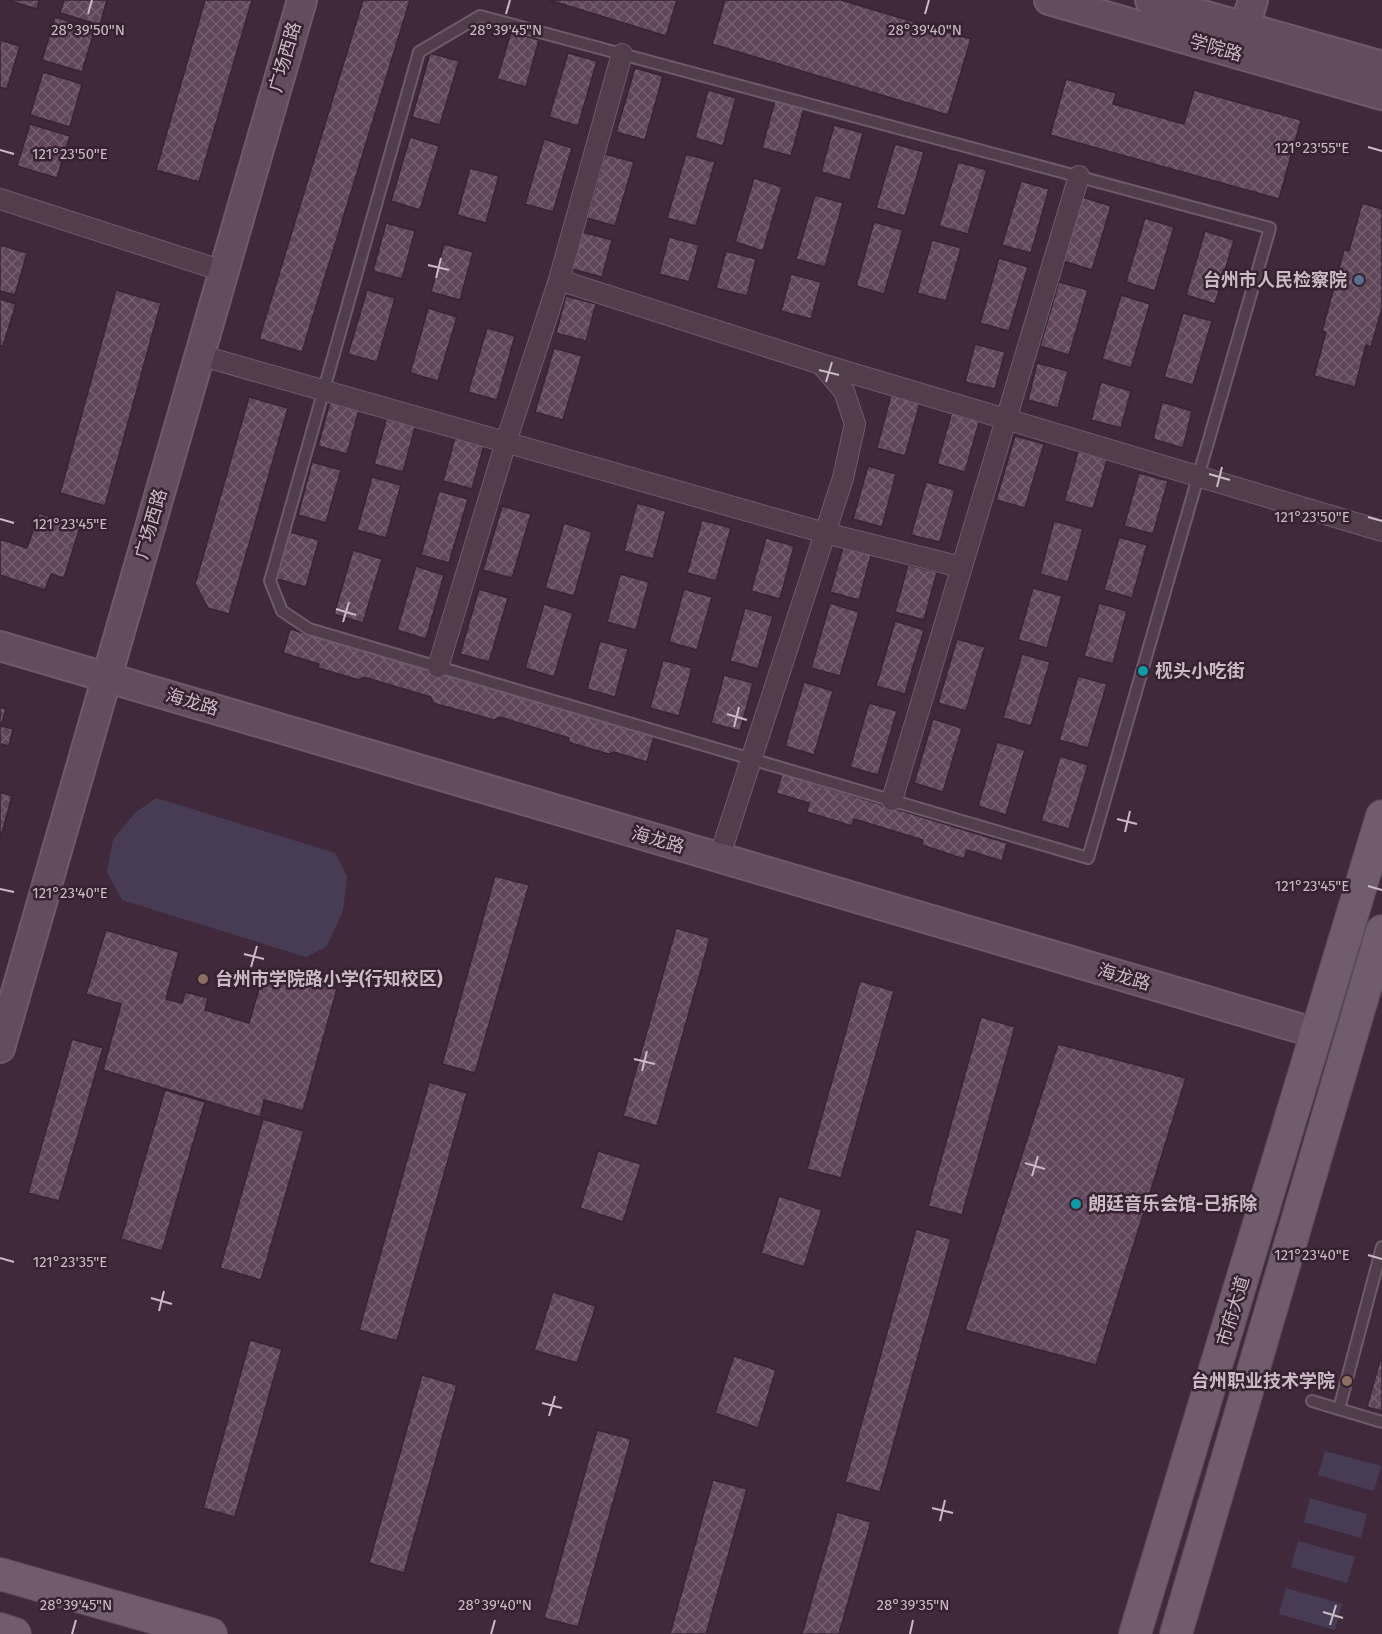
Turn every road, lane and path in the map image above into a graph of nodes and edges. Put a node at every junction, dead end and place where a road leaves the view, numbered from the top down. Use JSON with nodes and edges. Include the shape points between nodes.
{"nodes":[{"id":1,"x":302,"y":0,"type":"edge"},
{"id":2,"x":1049,"y":0,"type":"edge"},
{"id":3,"x":1150,"y":0,"type":"edge"},
{"id":4,"x":1253,"y":0,"type":"edge"},
{"id":5,"x":1245,"y":27,"type":"junction"},
{"id":6,"x":622,"y":54,"type":"junction"},
{"id":7,"x":1382,"y":66,"type":"edge"},
{"id":8,"x":1382,"y":95,"type":"edge"},
{"id":9,"x":1079,"y":176,"type":"junction"},
{"id":10,"x":0,"y":199,"type":"edge"},
{"id":11,"x":224,"y":271,"type":"junction"},
{"id":12,"x":559,"y":280,"type":"junction"},
{"id":13,"x":200,"y":355,"type":"junction"},
{"id":14,"x":821,"y":364,"type":"junction"},
{"id":15,"x":324,"y":391,"type":"junction"},
{"id":16,"x":1006,"y":419,"type":"junction"},
{"id":17,"x":506,"y":442,"type":"junction"},
{"id":18,"x":1200,"y":476,"type":"junction"},
{"id":19,"x":1382,"y":531,"type":"edge"},
{"id":20,"x":825,"y":533,"type":"junction"},
{"id":21,"x":961,"y":567,"type":"junction"},
{"id":22,"x":0,"y":646,"type":"edge"},
{"id":23,"x":438,"y":667,"type":"junction"},
{"id":24,"x":107,"y":677,"type":"junction"},
{"id":25,"x":751,"y":759,"type":"junction"},
{"id":26,"x":892,"y":800,"type":"junction"},
{"id":27,"x":1382,"y":816,"type":"edge"},
{"id":28,"x":719,"y":858,"type":"junction"},
{"id":29,"x":1382,"y":931,"type":"edge"},
{"id":30,"x":1316,"y":1033,"type":"junction"},
{"id":31,"x":0,"y":1048,"type":"edge"},
{"id":32,"x":1382,"y":1247,"type":"edge"},
{"id":33,"x":1312,"y":1401,"type":"dead end"},
{"id":34,"x":1339,"y":1409,"type":"junction"},
{"id":35,"x":1382,"y":1422,"type":"edge"},
{"id":36,"x":1162,"y":1544,"type":"junction"},
{"id":37,"x":0,"y":1574,"type":"edge"},
{"id":38,"x":0,"y":1629,"type":"edge"},
{"id":39,"x":15,"y":1634,"type":"edge"},
{"id":40,"x":211,"y":1634,"type":"edge"},
{"id":41,"x":1120,"y":1634,"type":"edge"},
{"id":42,"x":1135,"y":1634,"type":"edge"},
{"id":43,"x":1176,"y":1634,"type":"edge"}],
"edges":[{"from":1,"to":11,"type":"main road","name":"广场西路"},
{"from":2,"to":8,"type":"main road","name":"学院路"},
{"from":3,"to":5,"type":"main road","name":"学院路"},
{"from":4,"to":5,"type":"main road"},
{"from":5,"to":7,"type":"main road","name":"学院路"},
{"from":6,"to":9,"type":"lane"},
{"from":6,"to":12,"type":"street"},
{"from":6,"to":15,"type":"lane","via":[[480,16],[419,52]]},
{"from":9,"to":16,"type":"street"},
{"from":9,"to":18,"type":"lane","via":[[1270,228]]},
{"from":10,"to":11,"type":"street"},
{"from":11,"to":13,"type":"main road","name":"广场西路"},
{"from":12,"to":14,"type":"street"},
{"from":12,"to":17,"type":"street"},
{"from":13,"to":15,"type":"street"},
{"from":13,"to":24,"type":"main road","name":"广场西路"},
{"from":14,"to":16,"type":"street"},
{"from":14,"to":20,"type":"street","via":[[844,391],[855,424]]},
{"from":15,"to":17,"type":"street"},
{"from":15,"to":23,"type":"lane","via":[[270,581],[282,611],[309,629]]},
{"from":16,"to":18,"type":"street"},
{"from":16,"to":21,"type":"street"},
{"from":17,"to":20,"type":"street"},
{"from":17,"to":23,"type":"street"},
{"from":18,"to":19,"type":"street"},
{"from":18,"to":26,"type":"lane","via":[[1088,858]]},
{"from":20,"to":21,"type":"street"},
{"from":20,"to":25,"type":"street"},
{"from":21,"to":26,"type":"street"},
{"from":22,"to":24,"type":"main road","name":"海龙路"},
{"from":23,"to":25,"type":"lane"},
{"from":24,"to":28,"type":"main road","name":"海龙路"},
{"from":24,"to":31,"type":"main road","name":"广场西路"},
{"from":25,"to":26,"type":"lane"},
{"from":25,"to":28,"type":"street"},
{"from":27,"to":30,"type":"main road","name":"市府大道"},
{"from":28,"to":30,"type":"main road","name":"海龙路"},
{"from":29,"to":43,"type":"main road","name":"市府大道"},
{"from":30,"to":36,"type":"main road","name":"市府大道"},
{"from":32,"to":34,"type":"lane"},
{"from":33,"to":34,"type":"lane"},
{"from":34,"to":35,"type":"lane"},
{"from":36,"to":41,"type":"main road","via":[[1139,1583]]},
{"from":36,"to":42,"type":"main road","name":"市府大道"},
{"from":37,"to":40,"type":"main road"},
{"from":38,"to":39,"type":"main road"}]}
